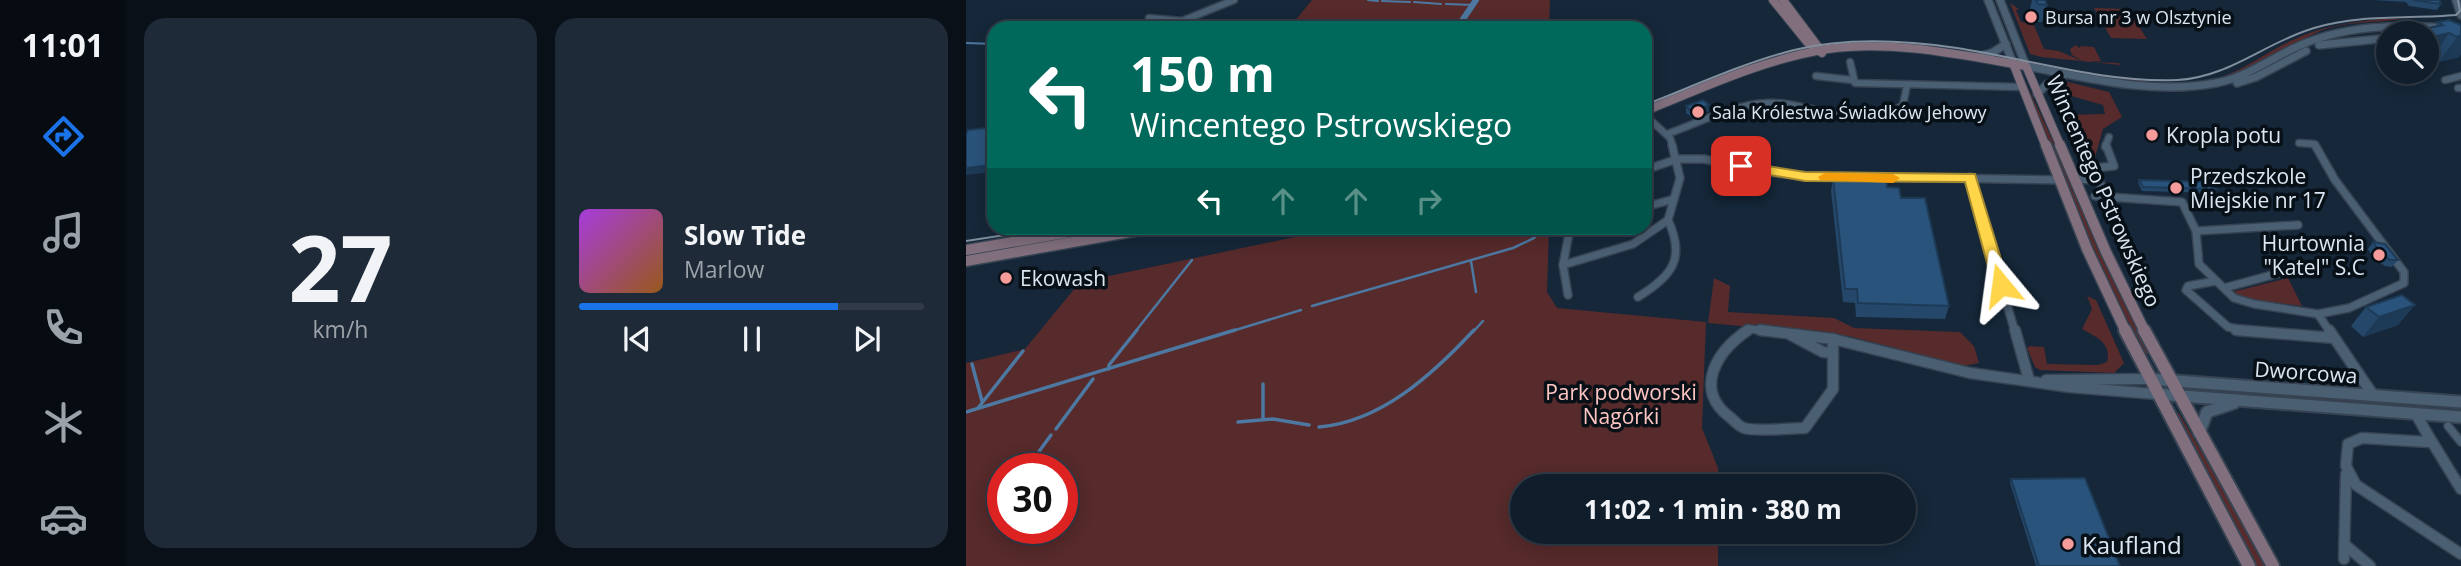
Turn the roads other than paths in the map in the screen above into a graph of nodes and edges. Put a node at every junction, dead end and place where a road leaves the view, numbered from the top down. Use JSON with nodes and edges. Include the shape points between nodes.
{"nodes":[{"id":1,"x":1234,"y":0,"type":"edge"},
{"id":2,"x":1773,"y":0,"type":"edge"},
{"id":3,"x":1783,"y":0,"type":"edge"},
{"id":4,"x":1988,"y":0,"type":"edge"},
{"id":5,"x":2000,"y":0,"type":"edge"},
{"id":6,"x":2459,"y":0,"type":"edge"},
{"id":7,"x":2461,"y":15,"type":"edge"},
{"id":8,"x":1149,"y":18,"type":"dead end"},
{"id":9,"x":2461,"y":23,"type":"edge"},
{"id":10,"x":2461,"y":30,"type":"edge"},
{"id":11,"x":2376,"y":38,"type":"edge"},
{"id":12,"x":2316,"y":42,"type":"junction"},
{"id":13,"x":2006,"y":44,"type":"junction"},
{"id":14,"x":1820,"y":49,"type":"junction"},
{"id":15,"x":1976,"y":57,"type":"junction"},
{"id":16,"x":1850,"y":62,"type":"dead end"},
{"id":17,"x":2014,"y":67,"type":"junction"},
{"id":18,"x":2027,"y":69,"type":"junction"},
{"id":19,"x":1816,"y":76,"type":"dead end"},
{"id":20,"x":2461,"y":76,"type":"edge"},
{"id":21,"x":2062,"y":79,"type":"junction"},
{"id":22,"x":1852,"y":80,"type":"junction"},
{"id":23,"x":2445,"y":80,"type":"dead end"},
{"id":24,"x":1907,"y":85,"type":"junction"},
{"id":25,"x":2022,"y":87,"type":"junction"},
{"id":26,"x":2037,"y":94,"type":"junction"},
{"id":27,"x":1652,"y":113,"type":"edge"},
{"id":28,"x":1652,"y":120,"type":"edge"},
{"id":29,"x":1667,"y":134,"type":"junction"},
{"id":30,"x":2109,"y":137,"type":"dead end"},
{"id":31,"x":2299,"y":143,"type":"dead end"},
{"id":32,"x":1677,"y":159,"type":"junction"},
{"id":33,"x":1652,"y":168,"type":"edge"},
{"id":34,"x":1970,"y":177,"type":"junction"},
{"id":35,"x":2075,"y":179,"type":"junction"},
{"id":36,"x":2060,"y":180,"type":"junction"},
{"id":37,"x":2098,"y":180,"type":"junction"},
{"id":38,"x":2095,"y":196,"type":"dead end"},
{"id":39,"x":2106,"y":197,"type":"junction"},
{"id":40,"x":1674,"y":199,"type":"junction"},
{"id":41,"x":1652,"y":205,"type":"edge"},
{"id":42,"x":1668,"y":220,"type":"junction"},
{"id":43,"x":2298,"y":225,"type":"dead end"},
{"id":44,"x":2196,"y":231,"type":"junction"},
{"id":45,"x":1053,"y":235,"type":"edge"},
{"id":46,"x":1113,"y":235,"type":"edge"},
{"id":47,"x":1569,"y":235,"type":"edge"},
{"id":48,"x":966,"y":250,"type":"edge"},
{"id":49,"x":966,"y":261,"type":"edge"},
{"id":50,"x":1563,"y":265,"type":"junction"},
{"id":51,"x":2298,"y":268,"type":"dead end"},
{"id":52,"x":2216,"y":281,"type":"junction"},
{"id":53,"x":2224,"y":288,"type":"junction"},
{"id":54,"x":1568,"y":295,"type":"dead end"},
{"id":55,"x":1638,"y":297,"type":"dead end"},
{"id":56,"x":2318,"y":314,"type":"junction"},
{"id":57,"x":1790,"y":334,"type":"junction"},
{"id":58,"x":2334,"y":338,"type":"junction"},
{"id":59,"x":1833,"y":339,"type":"junction"},
{"id":60,"x":1833,"y":353,"type":"junction"},
{"id":61,"x":2149,"y":379,"type":"junction"},
{"id":62,"x":2029,"y":380,"type":"junction"},
{"id":63,"x":2040,"y":381,"type":"junction"},
{"id":64,"x":2170,"y":381,"type":"junction"},
{"id":65,"x":2156,"y":394,"type":"junction"},
{"id":66,"x":2178,"y":395,"type":"junction"},
{"id":67,"x":2373,"y":395,"type":"junction"},
{"id":68,"x":2244,"y":400,"type":"junction"},
{"id":69,"x":2461,"y":402,"type":"edge"},
{"id":70,"x":2416,"y":414,"type":"junction"},
{"id":71,"x":2461,"y":417,"type":"edge"},
{"id":72,"x":2448,"y":426,"type":"dead end"},
{"id":73,"x":2199,"y":433,"type":"junction"},
{"id":74,"x":2430,"y":437,"type":"junction"},
{"id":75,"x":2461,"y":442,"type":"edge"},
{"id":76,"x":2346,"y":474,"type":"junction"},
{"id":77,"x":2461,"y":489,"type":"edge"},
{"id":78,"x":2344,"y":544,"type":"junction"},
{"id":79,"x":2461,"y":554,"type":"edge"},
{"id":80,"x":2344,"y":559,"type":"dead end"},
{"id":81,"x":2249,"y":566,"type":"edge"},
{"id":82,"x":2273,"y":566,"type":"edge"},
{"id":83,"x":2371,"y":566,"type":"edge"}],
"edges":[{"from":1,"to":8,"type":"street","via":[[1182,21]]},
{"from":2,"to":14,"type":"main road","via":[[1807,42]]},
{"from":3,"to":14,"type":"main road"},
{"from":4,"to":13,"type":"street","name":"Wincentego Pstrowskiego"},
{"from":5,"to":18,"type":"street","name":"Wincentego Pstrowskiego"},
{"from":6,"to":7,"type":"street"},
{"from":9,"to":12,"type":"street","via":[[2360,25],[2314,36]]},
{"from":10,"to":12,"type":"street","via":[[2381,32]]},
{"from":11,"to":12,"type":"street"},
{"from":12,"to":18,"type":"street","via":[[2238,77],[2195,86],[2127,83]]},
{"from":12,"to":21,"type":"street","via":[[2256,77],[2210,89],[2142,90]]},
{"from":13,"to":15,"type":"street"},
{"from":13,"to":17,"type":"street","name":"Wincentego Pstrowskiego"},
{"from":14,"to":15,"type":"main road","via":[[1903,47]]},
{"from":14,"to":17,"type":"main road","via":[[1895,52]]},
{"from":14,"to":27,"type":"main road"},
{"from":15,"to":17,"type":"main road"},
{"from":16,"to":22,"type":"street"},
{"from":17,"to":18,"type":"main road"},
{"from":17,"to":25,"type":"main road","name":"Wincentego Pstrowskiego"},
{"from":18,"to":21,"type":"street"},
{"from":18,"to":26,"type":"main road","name":"Wincentego Pstrowskiego"},
{"from":19,"to":22,"type":"street"},
{"from":20,"to":23,"type":"street"},
{"from":21,"to":26,"type":"street"},
{"from":22,"to":24,"type":"street"},
{"from":24,"to":25,"type":"street"},
{"from":24,"to":29,"type":"street","via":[[1901,108],[1881,115],[1846,116],[1762,102]]},
{"from":25,"to":36,"type":"main road","name":"Wincentego Pstrowskiego"},
{"from":26,"to":35,"type":"main road","name":"Wincentego Pstrowskiego"},
{"from":28,"to":29,"type":"street"},
{"from":29,"to":32,"type":"street"},
{"from":30,"to":37,"type":"street","via":[[2105,148],[2114,166],[2094,168]]},
{"from":31,"to":56,"type":"street","via":[[2314,144],[2321,151],[2335,180],[2406,278],[2396,288],[2350,308]]},
{"from":32,"to":33,"type":"street"},
{"from":32,"to":34,"type":"street","name":"Wincentego Pstrowskiego","via":[[1713,160],[1805,176]]},
{"from":32,"to":40,"type":"street","via":[[1680,178]]},
{"from":34,"to":36,"type":"street","name":"Wincentego Pstrowskiego"},
{"from":34,"to":62,"type":"street"},
{"from":35,"to":37,"type":"street"},
{"from":35,"to":64,"type":"main road","name":"Wincentego Pstrowskiego"},
{"from":36,"to":61,"type":"main road","name":"Wincentego Pstrowskiego","via":[[2101,281]]},
{"from":37,"to":39,"type":"street"},
{"from":38,"to":39,"type":"street"},
{"from":39,"to":44,"type":"street","via":[[2182,202]]},
{"from":40,"to":41,"type":"street"},
{"from":40,"to":42,"type":"street"},
{"from":42,"to":50,"type":"street","via":[[1655,234],[1636,243]]},
{"from":42,"to":55,"type":"street","via":[[1676,239],[1676,258],[1662,282]]},
{"from":43,"to":44,"type":"street"},
{"from":44,"to":52,"type":"street","via":[[2199,264]]},
{"from":45,"to":48,"type":"main road"},
{"from":46,"to":49,"type":"main road"},
{"from":47,"to":50,"type":"street"},
{"from":50,"to":54,"type":"street"},
{"from":51,"to":53,"type":"street"},
{"from":52,"to":53,"type":"street"},
{"from":52,"to":58,"type":"street","via":[[2186,290],[2228,327]]},
{"from":53,"to":56,"type":"street","via":[[2246,302]]},
{"from":56,"to":58,"type":"street"},
{"from":57,"to":59,"type":"street"},
{"from":57,"to":60,"type":"street"},
{"from":57,"to":60,"type":"street","via":[[1750,329],[1730,342],[1712,369],[1711,393],[1722,412],[1744,428],[1805,428],[1833,389]]},
{"from":58,"to":67,"type":"street"},
{"from":59,"to":60,"type":"street"},
{"from":59,"to":62,"type":"street","via":[[1970,373]]},
{"from":61,"to":63,"type":"street"},
{"from":61,"to":64,"type":"street","name":"Dworcowa"},
{"from":61,"to":65,"type":"main road","name":"Wincentego Pstrowskiego"},
{"from":62,"to":63,"type":"street"},
{"from":63,"to":65,"type":"street"},
{"from":64,"to":66,"type":"main road","name":"Wincentego Pstrowskiego"},
{"from":64,"to":67,"type":"street","name":"Dworcowa"},
{"from":65,"to":66,"type":"street","name":"Dworcowa"},
{"from":65,"to":81,"type":"main road","name":"Wincentego Pstrowskiego"},
{"from":66,"to":68,"type":"street","name":"Dworcowa"},
{"from":66,"to":73,"type":"main road","name":"Wincentego Pstrowskiego"},
{"from":67,"to":69,"type":"street","name":"Dworcowa"},
{"from":68,"to":70,"type":"street","name":"Dworcowa"},
{"from":68,"to":73,"type":"street","via":[[2207,412]]},
{"from":70,"to":71,"type":"street","name":"Dworcowa"},
{"from":70,"to":74,"type":"street"},
{"from":72,"to":75,"type":"street"},
{"from":73,"to":82,"type":"main road"},
{"from":74,"to":76,"type":"street","via":[[2428,442],[2362,438],[2348,444]]},
{"from":74,"to":77,"type":"street"},
{"from":76,"to":78,"type":"street"},
{"from":76,"to":79,"type":"street"},
{"from":78,"to":80,"type":"street"},
{"from":78,"to":83,"type":"street"}]}
